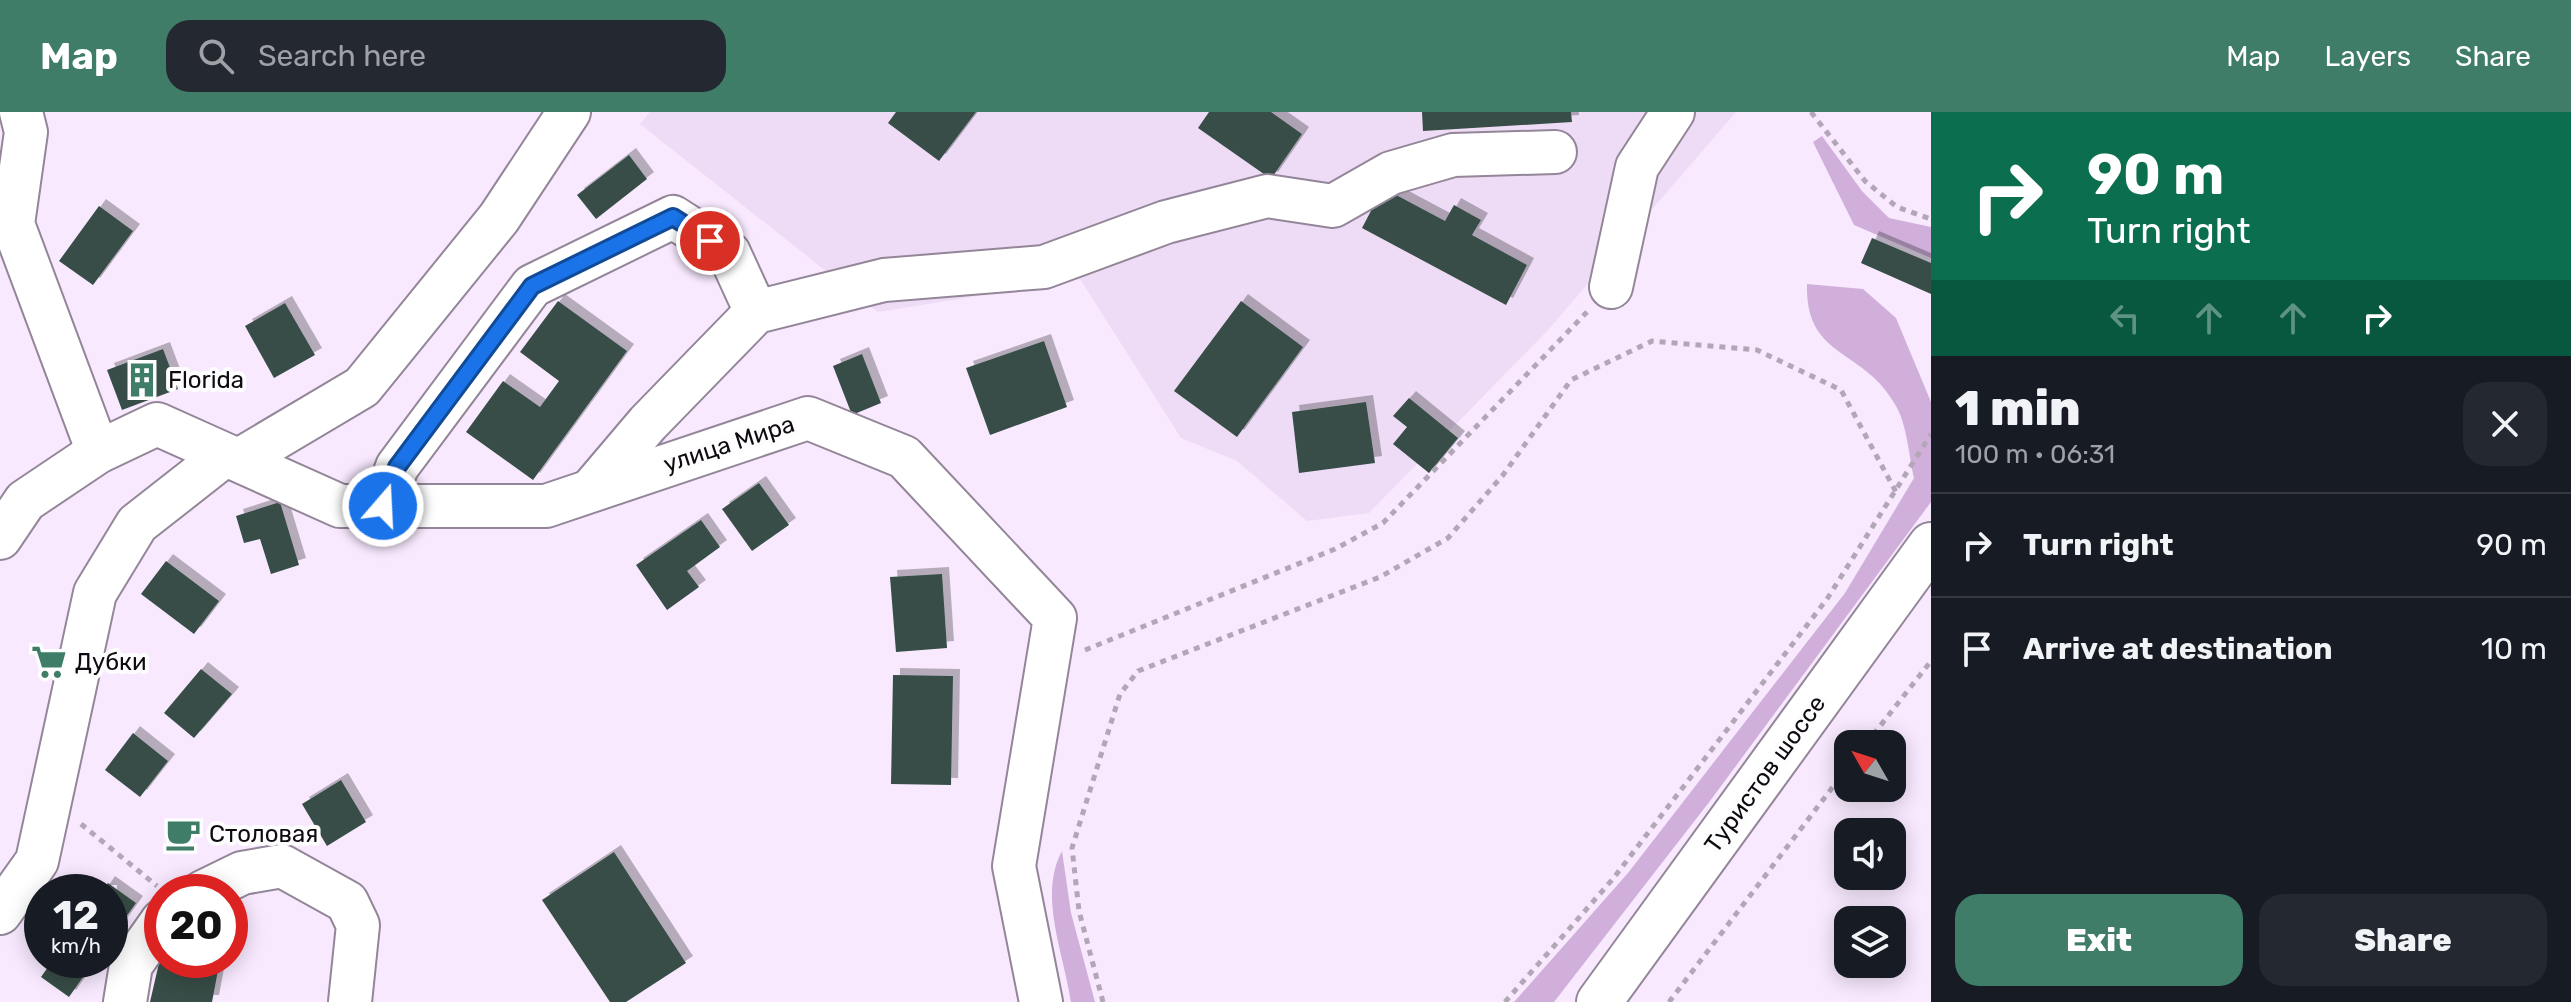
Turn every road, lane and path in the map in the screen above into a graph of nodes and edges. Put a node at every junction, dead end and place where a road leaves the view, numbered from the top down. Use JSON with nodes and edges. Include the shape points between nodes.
{"nodes":[{"id":1,"x":21,"y":112,"type":"edge"},
{"id":2,"x":569,"y":112,"type":"edge"},
{"id":3,"x":1673,"y":112,"type":"edge"},
{"id":4,"x":1811,"y":112,"type":"edge"},
{"id":5,"x":1555,"y":152,"type":"dead end"},
{"id":6,"x":1931,"y":219,"type":"edge"},
{"id":7,"x":1611,"y":287,"type":"joint"},
{"id":8,"x":756,"y":312,"type":"junction"},
{"id":9,"x":1931,"y":434,"type":"edge"},
{"id":10,"x":98,"y":452,"type":"junction"},
{"id":11,"x":232,"y":458,"type":"junction"},
{"id":12,"x":591,"y":490,"type":"junction"},
{"id":13,"x":1896,"y":492,"type":"junction"},
{"id":14,"x":383,"y":506,"type":"junction"},
{"id":15,"x":0,"y":538,"type":"edge"},
{"id":16,"x":1931,"y":545,"type":"edge"},
{"id":17,"x":1931,"y":661,"type":"edge"},
{"id":18,"x":1047,"y":665,"type":"junction"},
{"id":19,"x":1877,"y":730,"type":"edge"},
{"id":20,"x":1834,"y":785,"type":"edge"},
{"id":21,"x":49,"y":798,"type":"junction"},
{"id":22,"x":240,"y":874,"type":"edge"},
{"id":23,"x":144,"y":875,"type":"edge"},
{"id":24,"x":0,"y":913,"type":"edge"},
{"id":25,"x":144,"y":947,"type":"edge"},
{"id":26,"x":125,"y":1002,"type":"edge"},
{"id":27,"x":350,"y":1002,"type":"edge"},
{"id":28,"x":1041,"y":1002,"type":"edge"},
{"id":29,"x":1103,"y":1002,"type":"edge"},
{"id":30,"x":1505,"y":1002,"type":"edge"},
{"id":31,"x":1599,"y":1002,"type":"edge"},
{"id":32,"x":1669,"y":1002,"type":"edge"}],
"edges":[{"from":1,"to":10,"type":"street","via":[[26,132],[13,224]]},
{"from":2,"to":11,"type":"street","via":[[499,218],[362,387]]},
{"from":3,"to":7,"type":"street","via":[[1637,167]]},
{"from":4,"to":6,"type":"path","via":[[1865,181],[1897,207]]},
{"from":5,"to":8,"type":"street","via":[[1453,155],[1391,173],[1333,206],[1267,196],[1166,222],[1044,267],[884,280]]},
{"from":7,"to":18,"type":"path","via":[[1383,523],[1335,549]]},
{"from":8,"to":12,"type":"street"},
{"from":8,"to":14,"type":"street","via":[[729,253],[673,217],[532,286],[397,467]]},
{"from":9,"to":13,"type":"path"},
{"from":10,"to":11,"type":"street","name":"улица Мира","via":[[157,424]]},
{"from":10,"to":15,"type":"street","name":"улица Мира","via":[[25,501]]},
{"from":11,"to":14,"type":"street","name":"улица Мира","via":[[340,506]]},
{"from":11,"to":21,"type":"street","via":[[137,524],[95,593]]},
{"from":12,"to":14,"type":"street","name":"улица Мира","via":[[546,506]]},
{"from":12,"to":18,"type":"street","name":"улица Мира","via":[[808,418],[904,457],[1055,618]]},
{"from":13,"to":29,"type":"path","via":[[1841,390],[1757,350],[1652,341],[1571,380],[1503,475],[1448,538],[1380,577],[1138,671],[1129,682],[1120,694],[1072,848],[1079,911]]},
{"from":13,"to":30,"type":"path","via":[[1827,599],[1690,782]]},
{"from":16,"to":31,"type":"main road","name":"Туристов шоссе"},
{"from":17,"to":19,"type":"path"},
{"from":18,"to":28,"type":"street","name":"улица Мира","via":[[1014,866]]},
{"from":20,"to":32,"type":"path"},
{"from":21,"to":23,"type":"path"},
{"from":21,"to":24,"type":"street","via":[[37,861]]},
{"from":22,"to":27,"type":"street","via":[[282,866],[347,902],[358,925]]},
{"from":25,"to":26,"type":"street","via":[[131,965]]}]}
